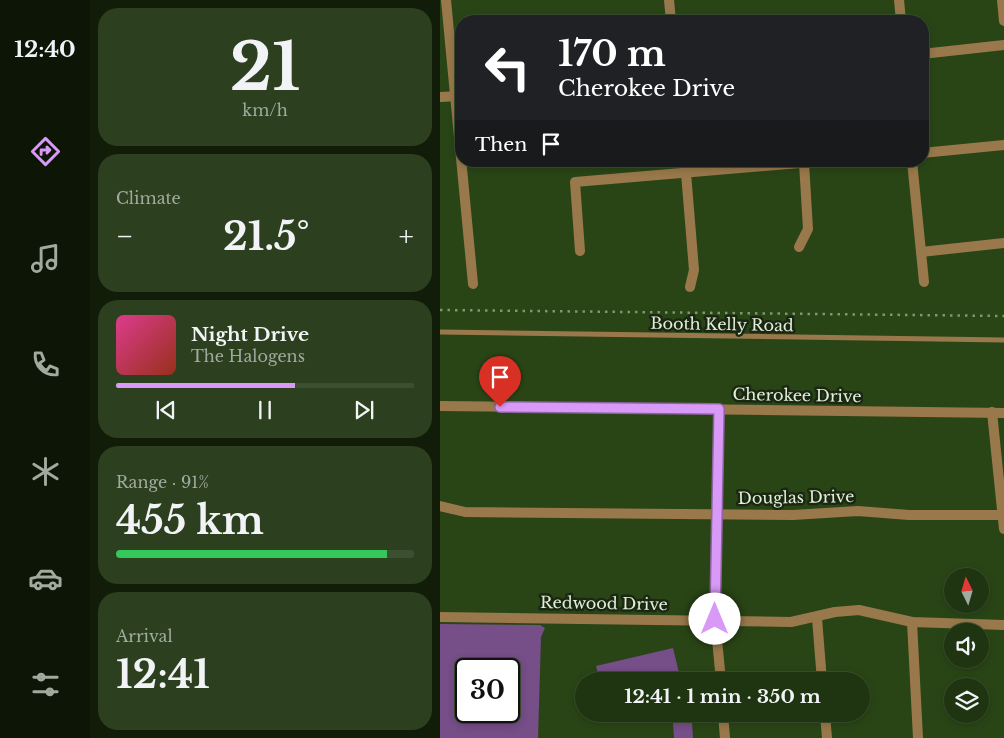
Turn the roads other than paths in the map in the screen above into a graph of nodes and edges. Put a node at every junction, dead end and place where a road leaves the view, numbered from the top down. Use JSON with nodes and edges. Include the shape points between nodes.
{"nodes":[{"id":1,"x":446,"y":0,"type":"edge"},
{"id":2,"x":669,"y":0,"type":"edge"},
{"id":3,"x":898,"y":0,"type":"edge"},
{"id":4,"x":1002,"y":0,"type":"edge"},
{"id":5,"x":670,"y":15,"type":"edge"},
{"id":6,"x":900,"y":15,"type":"edge"},
{"id":7,"x":1004,"y":21,"type":"edge"},
{"id":8,"x":1004,"y":45,"type":"edge"},
{"id":9,"x":929,"y":53,"type":"edge"},
{"id":10,"x":455,"y":72,"type":"edge"},
{"id":11,"x":455,"y":96,"type":"edge"},
{"id":12,"x":440,"y":97,"type":"edge"},
{"id":13,"x":1004,"y":145,"type":"edge"},
{"id":14,"x":929,"y":152,"type":"edge"},
{"id":15,"x":464,"y":167,"type":"edge"},
{"id":16,"x":685,"y":167,"type":"edge"},
{"id":17,"x":804,"y":167,"type":"edge"},
{"id":18,"x":913,"y":167,"type":"edge"},
{"id":19,"x":1004,"y":242,"type":"edge"},
{"id":20,"x":799,"y":247,"type":"dead end"},
{"id":21,"x":580,"y":251,"type":"dead end"},
{"id":22,"x":921,"y":252,"type":"junction"},
{"id":23,"x":924,"y":282,"type":"dead end"},
{"id":24,"x":473,"y":284,"type":"dead end"},
{"id":25,"x":690,"y":287,"type":"dead end"},
{"id":26,"x":440,"y":332,"type":"edge"},
{"id":27,"x":1004,"y":340,"type":"edge"},
{"id":28,"x":440,"y":406,"type":"edge"},
{"id":29,"x":719,"y":409,"type":"junction"},
{"id":30,"x":992,"y":412,"type":"junction"},
{"id":31,"x":1004,"y":413,"type":"edge"},
{"id":32,"x":440,"y":506,"type":"edge"},
{"id":33,"x":716,"y":514,"type":"junction"},
{"id":34,"x":1003,"y":516,"type":"edge"},
{"id":35,"x":1004,"y":529,"type":"edge"},
{"id":36,"x":440,"y":617,"type":"edge"},
{"id":37,"x":816,"y":618,"type":"junction"},
{"id":38,"x":715,"y":619,"type":"junction"},
{"id":39,"x":912,"y":622,"type":"junction"},
{"id":40,"x":1004,"y":625,"type":"edge"},
{"id":41,"x":720,"y":672,"type":"edge"},
{"id":42,"x":821,"y":672,"type":"edge"},
{"id":43,"x":724,"y":722,"type":"edge"},
{"id":44,"x":826,"y":722,"type":"edge"},
{"id":45,"x":726,"y":738,"type":"edge"},
{"id":46,"x":827,"y":738,"type":"edge"},
{"id":47,"x":918,"y":738,"type":"edge"}],
"edges":[{"from":1,"to":10,"type":"street"},
{"from":2,"to":5,"type":"street"},
{"from":3,"to":6,"type":"street"},
{"from":4,"to":7,"type":"street"},
{"from":8,"to":9,"type":"street"},
{"from":11,"to":12,"type":"street"},
{"from":13,"to":14,"type":"street"},
{"from":15,"to":24,"type":"street"},
{"from":16,"to":21,"type":"street","via":[[575,182]]},
{"from":16,"to":25,"type":"street","via":[[694,270]]},
{"from":17,"to":20,"type":"street","via":[[808,229]]},
{"from":18,"to":22,"type":"street"},
{"from":19,"to":22,"type":"street"},
{"from":22,"to":23,"type":"street"},
{"from":26,"to":27,"type":"lane","name":"Booth Kelly Road"},
{"from":28,"to":29,"type":"street","name":"Cherokee Drive"},
{"from":29,"to":30,"type":"street","name":"Cherokee Drive"},
{"from":29,"to":33,"type":"street"},
{"from":30,"to":31,"type":"street","name":"Cherokee Drive"},
{"from":30,"to":34,"type":"street"},
{"from":32,"to":33,"type":"street","name":"Douglas Drive","via":[[465,512]]},
{"from":33,"to":34,"type":"street","name":"Douglas Drive","via":[[793,515],[858,511]]},
{"from":33,"to":38,"type":"street"},
{"from":34,"to":35,"type":"street"},
{"from":36,"to":38,"type":"street","name":"Redwood Drive"},
{"from":37,"to":38,"type":"street","name":"Redwood Drive","via":[[791,622]]},
{"from":37,"to":39,"type":"street","name":"Redwood Drive","via":[[859,610]]},
{"from":37,"to":42,"type":"street"},
{"from":38,"to":41,"type":"street"},
{"from":39,"to":40,"type":"street","name":"Redwood Drive"},
{"from":39,"to":47,"type":"street"},
{"from":43,"to":45,"type":"street"},
{"from":44,"to":46,"type":"street"}]}
